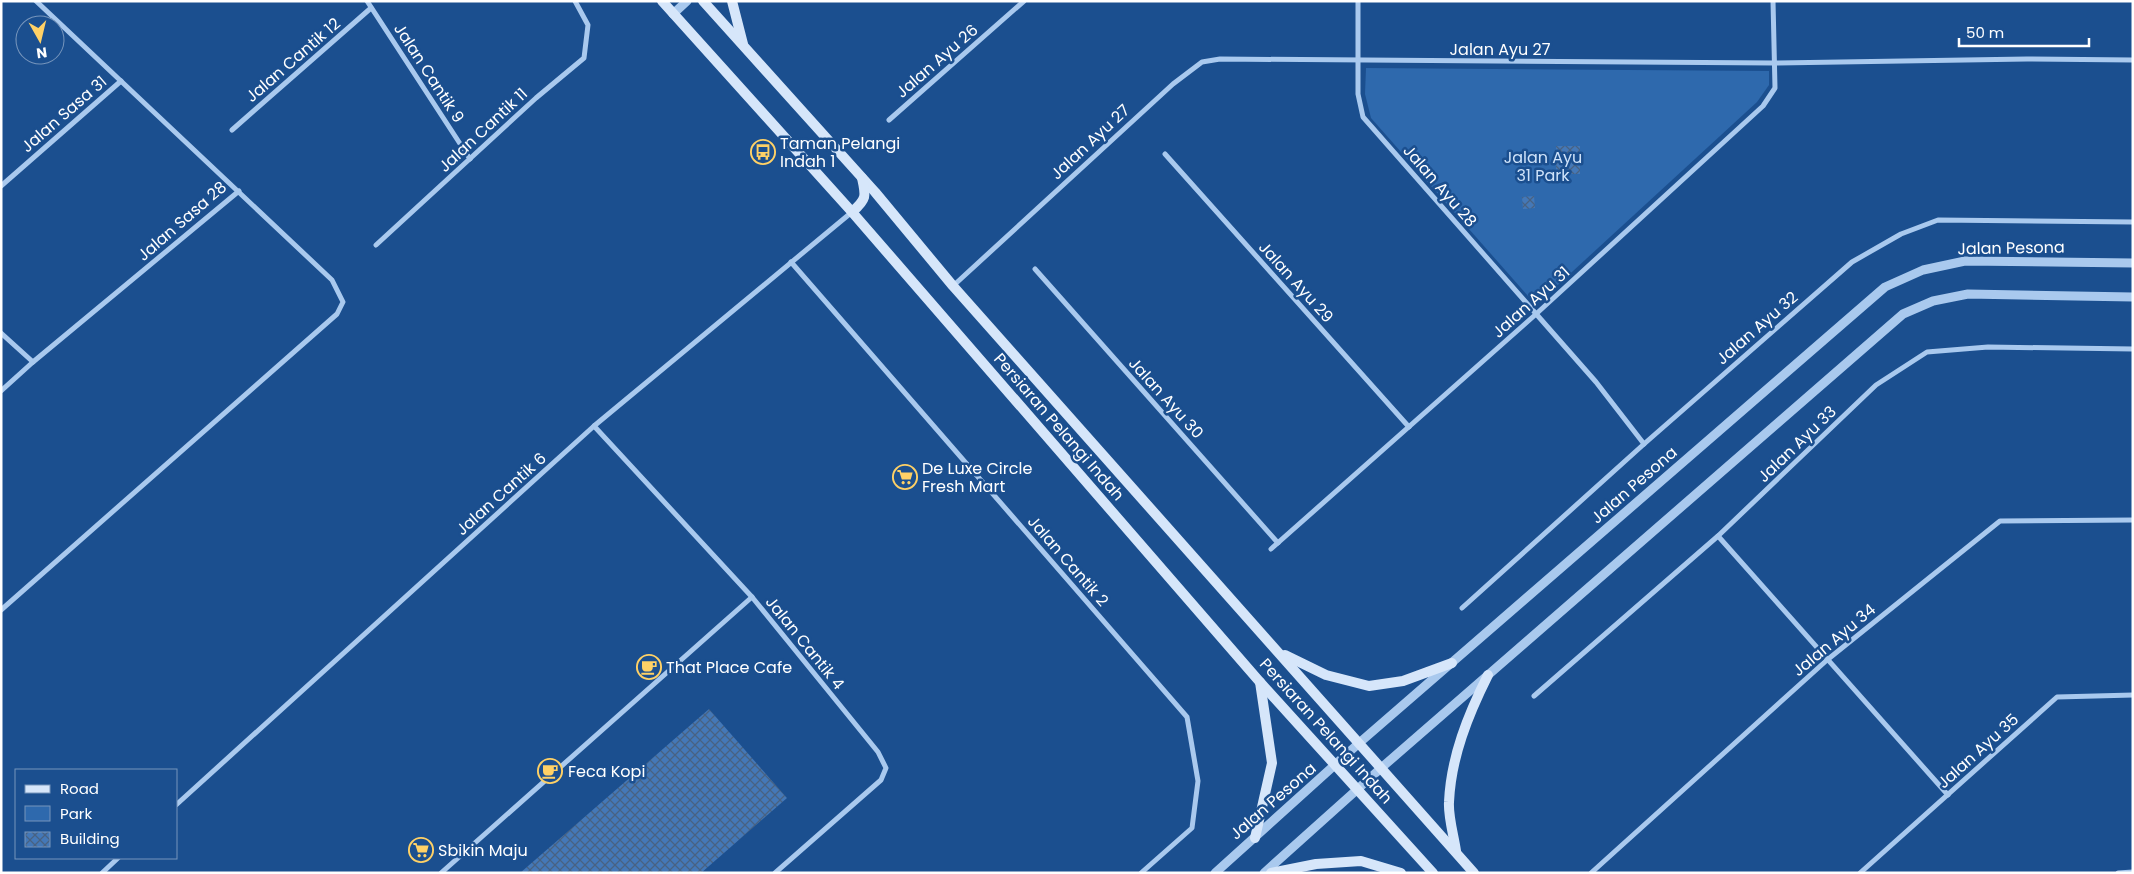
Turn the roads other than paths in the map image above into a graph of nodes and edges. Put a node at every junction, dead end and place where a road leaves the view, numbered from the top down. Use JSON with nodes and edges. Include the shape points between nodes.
{"nodes":[{"id":1,"x":36,"y":1,"type":"edge"},
{"id":2,"x":368,"y":1,"type":"edge"},
{"id":3,"x":575,"y":1,"type":"edge"},
{"id":4,"x":662,"y":1,"type":"edge"},
{"id":5,"x":687,"y":1,"type":"edge"},
{"id":6,"x":703,"y":1,"type":"edge"},
{"id":7,"x":732,"y":1,"type":"edge"},
{"id":8,"x":1024,"y":1,"type":"edge"},
{"id":9,"x":1358,"y":1,"type":"edge"},
{"id":10,"x":1773,"y":1,"type":"edge"},
{"id":11,"x":372,"y":8,"type":"junction"},
{"id":12,"x":673,"y":14,"type":"junction"},
{"id":13,"x":744,"y":46,"type":"junction"},
{"id":14,"x":2133,"y":60,"type":"edge"},
{"id":15,"x":1359,"y":61,"type":"junction"},
{"id":16,"x":1774,"y":63,"type":"junction"},
{"id":17,"x":121,"y":81,"type":"junction"},
{"id":18,"x":889,"y":120,"type":"dead end"},
{"id":19,"x":232,"y":130,"type":"dead end"},
{"id":20,"x":1165,"y":154,"type":"dead end"},
{"id":21,"x":470,"y":159,"type":"junction"},
{"id":22,"x":862,"y":177,"type":"junction"},
{"id":23,"x":1,"y":186,"type":"edge"},
{"id":24,"x":239,"y":191,"type":"junction"},
{"id":25,"x":852,"y":212,"type":"junction"},
{"id":26,"x":2133,"y":222,"type":"edge"},
{"id":27,"x":376,"y":245,"type":"dead end"},
{"id":28,"x":791,"y":262,"type":"junction"},
{"id":29,"x":2133,"y":263,"type":"edge"},
{"id":30,"x":1035,"y":270,"type":"dead end"},
{"id":31,"x":953,"y":286,"type":"junction"},
{"id":32,"x":2133,"y":297,"type":"edge"},
{"id":33,"x":1535,"y":315,"type":"junction"},
{"id":34,"x":1,"y":333,"type":"edge"},
{"id":35,"x":2133,"y":349,"type":"edge"},
{"id":36,"x":33,"y":362,"type":"junction"},
{"id":37,"x":1,"y":391,"type":"edge"},
{"id":38,"x":594,"y":426,"type":"junction"},
{"id":39,"x":1409,"y":427,"type":"junction"},
{"id":40,"x":1644,"y":444,"type":"junction"},
{"id":41,"x":2133,"y":520,"type":"edge"},
{"id":42,"x":1718,"y":536,"type":"junction"},
{"id":43,"x":1278,"y":543,"type":"junction"},
{"id":44,"x":1271,"y":549,"type":"dead end"},
{"id":45,"x":752,"y":597,"type":"junction"},
{"id":46,"x":1462,"y":608,"type":"dead end"},
{"id":47,"x":1,"y":610,"type":"edge"},
{"id":48,"x":1279,"y":652,"type":"junction"},
{"id":49,"x":1827,"y":660,"type":"junction"},
{"id":50,"x":1452,"y":663,"type":"junction"},
{"id":51,"x":1488,"y":675,"type":"junction"},
{"id":52,"x":1259,"y":681,"type":"junction"},
{"id":53,"x":2133,"y":695,"type":"edge"},
{"id":54,"x":1534,"y":696,"type":"dead end"},
{"id":55,"x":1358,"y":744,"type":"junction"},
{"id":56,"x":1336,"y":766,"type":"junction"},
{"id":57,"x":1380,"y":769,"type":"junction"},
{"id":58,"x":1358,"y":790,"type":"junction"},
{"id":59,"x":1948,"y":795,"type":"junction"},
{"id":60,"x":178,"y":803,"type":"edge"},
{"id":61,"x":1255,"y":838,"type":"junction"},
{"id":62,"x":1456,"y":852,"type":"junction"},
{"id":63,"x":117,"y":859,"type":"edge"},
{"id":64,"x":2133,"y":872,"type":"edge"},
{"id":65,"x":102,"y":873,"type":"edge"},
{"id":66,"x":441,"y":873,"type":"edge"},
{"id":67,"x":775,"y":873,"type":"edge"},
{"id":68,"x":1141,"y":873,"type":"edge"},
{"id":69,"x":1215,"y":873,"type":"edge"},
{"id":70,"x":1264,"y":873,"type":"edge"},
{"id":71,"x":1271,"y":873,"type":"edge"},
{"id":72,"x":1401,"y":873,"type":"edge"},
{"id":73,"x":1433,"y":873,"type":"edge"},
{"id":74,"x":1474,"y":873,"type":"edge"},
{"id":75,"x":1591,"y":873,"type":"edge"},
{"id":76,"x":1860,"y":873,"type":"edge"},
{"id":77,"x":2118,"y":873,"type":"edge"}],
"edges":[{"from":1,"to":17,"type":"street","name":"Jalan Sasa 28"},
{"from":2,"to":11,"type":"street","name":"Jalan Cantik 9"},
{"from":3,"to":21,"type":"street","name":"Jalan Cantik 11","via":[[588,24],[584,58]]},
{"from":4,"to":12,"type":"main road","name":"Persiaran Pelangi Indah"},
{"from":5,"to":12,"type":"street"},
{"from":6,"to":13,"type":"main road","name":"Persiaran Pelangi Indah"},
{"from":7,"to":13,"type":"main road"},
{"from":8,"to":18,"type":"street","name":"Jalan Ayu 26"},
{"from":9,"to":15,"type":"street"},
{"from":10,"to":16,"type":"street","name":"Jalan Ayu 31"},
{"from":11,"to":19,"type":"street","name":"Jalan Cantik 12"},
{"from":11,"to":21,"type":"street","name":"Jalan Cantik 9"},
{"from":12,"to":25,"type":"main road","name":"Persiaran Pelangi Indah"},
{"from":13,"to":22,"type":"main road","name":"Persiaran Pelangi Indah"},
{"from":14,"to":16,"type":"street","name":"Jalan Ayu 27"},
{"from":15,"to":16,"type":"street","name":"Jalan Ayu 27"},
{"from":15,"to":31,"type":"street","name":"Jalan Ayu 27","via":[[1220,59],[1202,62],[1173,84]]},
{"from":15,"to":33,"type":"street","name":"Jalan Ayu 28","via":[[1358,94],[1363,117]]},
{"from":16,"to":33,"type":"street","name":"Jalan Ayu 31","via":[[1774,88],[1763,106]]},
{"from":17,"to":23,"type":"street","name":"Jalan Sasa 31"},
{"from":17,"to":24,"type":"street","name":"Jalan Sasa 28"},
{"from":20,"to":39,"type":"street","name":"Jalan Ayu 29"},
{"from":21,"to":27,"type":"street","name":"Jalan Cantik 11"},
{"from":22,"to":25,"type":"main road","via":[[863,203]]},
{"from":22,"to":31,"type":"main road","name":"Persiaran Pelangi Indah"},
{"from":24,"to":36,"type":"street","name":"Jalan Sasa 28"},
{"from":24,"to":47,"type":"street","via":[[332,280],[343,302],[337,314]]},
{"from":25,"to":28,"type":"street","name":"Jalan Cantik 6"},
{"from":25,"to":52,"type":"main road","name":"Persiaran Pelangi Indah"},
{"from":26,"to":40,"type":"street","name":"Jalan Ayu 32","via":[[1938,220],[1901,234],[1852,262]]},
{"from":28,"to":38,"type":"street","name":"Jalan Cantik 6"},
{"from":28,"to":68,"type":"street","name":"Jalan Cantik 2","via":[[1187,716],[1198,781],[1192,828]]},
{"from":29,"to":50,"type":"street","name":"Jalan Pesona","via":[[1965,262],[1923,270],[1885,287]]},
{"from":30,"to":43,"type":"street","name":"Jalan Ayu 30"},
{"from":31,"to":48,"type":"main road","name":"Persiaran Pelangi Indah"},
{"from":32,"to":51,"type":"street","via":[[1968,294],[1932,301],[1903,314]]},
{"from":33,"to":39,"type":"street","name":"Jalan Ayu 31"},
{"from":33,"to":40,"type":"street","name":"Jalan Ayu 28","via":[[1596,382]]},
{"from":34,"to":36,"type":"street"},
{"from":35,"to":42,"type":"street","name":"Jalan Ayu 33","via":[[1988,347],[1927,352],[1876,385]]},
{"from":36,"to":37,"type":"street","name":"Jalan Sasa 28"},
{"from":38,"to":45,"type":"street","name":"Jalan Cantik 4"},
{"from":38,"to":60,"type":"street","name":"Jalan Cantik 6"},
{"from":39,"to":43,"type":"street","name":"Jalan Ayu 31"},
{"from":40,"to":46,"type":"street","name":"Jalan Ayu 32"},
{"from":41,"to":49,"type":"street","name":"Jalan Ayu 34","via":[[2000,521]]},
{"from":42,"to":49,"type":"street"},
{"from":42,"to":54,"type":"street","name":"Jalan Ayu 33"},
{"from":43,"to":44,"type":"street","name":"Jalan Ayu 31"},
{"from":45,"to":66,"type":"street"},
{"from":45,"to":67,"type":"street","name":"Jalan Cantik 4","via":[[878,752],[886,768],[881,780]]},
{"from":48,"to":50,"type":"main road","via":[[1326,675],[1369,686],[1403,681]]},
{"from":48,"to":55,"type":"main road","name":"Persiaran Pelangi Indah"},
{"from":49,"to":59,"type":"street"},
{"from":49,"to":75,"type":"street","name":"Jalan Ayu 34"},
{"from":50,"to":55,"type":"street","name":"Jalan Pesona"},
{"from":51,"to":57,"type":"street"},
{"from":51,"to":62,"type":"main road","via":[[1469,712],[1448,803]]},
{"from":52,"to":56,"type":"main road","name":"Persiaran Pelangi Indah"},
{"from":52,"to":61,"type":"main road","via":[[1272,763]]},
{"from":53,"to":59,"type":"street","name":"Jalan Ayu 35","via":[[2057,697]]},
{"from":55,"to":56,"type":"street","name":"Jalan Pesona"},
{"from":55,"to":57,"type":"main road","name":"Persiaran Pelangi Indah"},
{"from":56,"to":58,"type":"main road","name":"Persiaran Pelangi Indah"},
{"from":56,"to":61,"type":"street","name":"Jalan Pesona"},
{"from":57,"to":58,"type":"street"},
{"from":57,"to":62,"type":"main road","name":"Persiaran Pelangi Indah"},
{"from":58,"to":70,"type":"street"},
{"from":58,"to":73,"type":"main road","name":"Persiaran Pelangi Indah"},
{"from":59,"to":76,"type":"street","name":"Jalan Ayu 35"},
{"from":61,"to":69,"type":"street","name":"Jalan Pesona"},
{"from":62,"to":74,"type":"main road","name":"Persiaran Pelangi Indah"},
{"from":63,"to":65,"type":"street"},
{"from":64,"to":77,"type":"street"},
{"from":71,"to":72,"type":"main road","via":[[1316,864],[1361,861]]}]}
